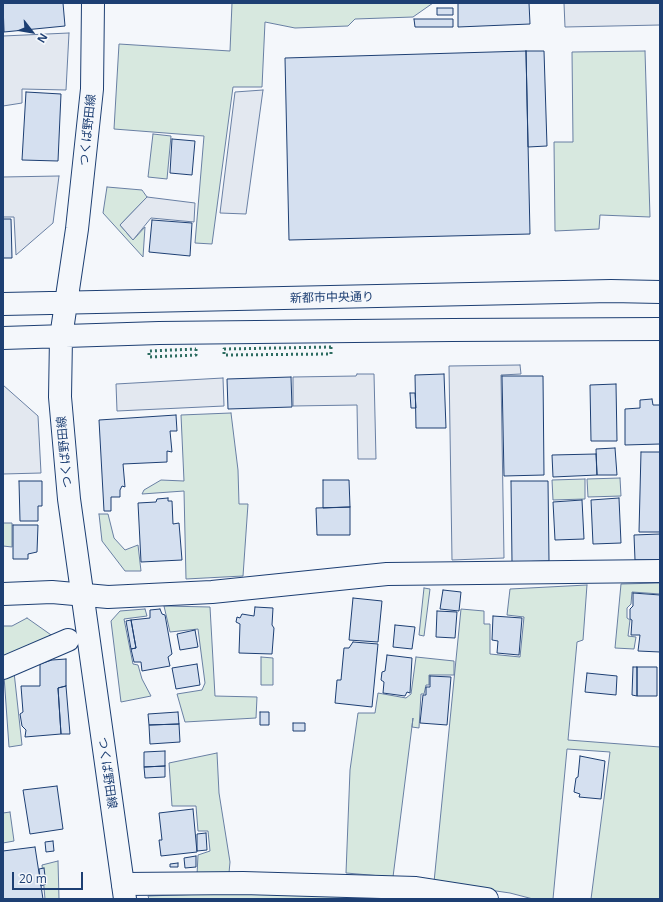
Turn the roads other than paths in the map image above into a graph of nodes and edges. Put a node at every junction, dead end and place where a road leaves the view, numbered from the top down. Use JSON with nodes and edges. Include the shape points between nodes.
{"nodes":[{"id":1,"x":93,"y":3,"type":"edge"},
{"id":2,"x":660,"y":292,"type":"edge"},
{"id":3,"x":66,"y":302,"type":"junction"},
{"id":4,"x":3,"y":304,"type":"edge"},
{"id":5,"x":660,"y":330,"type":"edge"},
{"id":6,"x":61,"y":337,"type":"junction"},
{"id":7,"x":3,"y":338,"type":"edge"},
{"id":8,"x":660,"y":571,"type":"edge"},
{"id":9,"x":3,"y":594,"type":"edge"},
{"id":10,"x":82,"y":594,"type":"junction"},
{"id":11,"x":68,"y":640,"type":"dead end"},
{"id":12,"x":3,"y":668,"type":"edge"},
{"id":13,"x":124,"y":892,"type":"edge"},
{"id":14,"x":487,"y":899,"type":"edge"}],
"edges":[{"from":1,"to":3,"type":"main road","name":"つくば野田線","via":[[92,89],[88,144]]},
{"from":2,"to":3,"type":"main road","name":"新都市中央通り"},
{"from":3,"to":4,"type":"main road","name":"新都市中央通り"},
{"from":3,"to":6,"type":"main road","name":"つくば野田線"},
{"from":5,"to":6,"type":"main road","via":[[333,331]]},
{"from":6,"to":7,"type":"main road"},
{"from":6,"to":10,"type":"main road","name":"つくば野田線","via":[[60,397],[69,499]]},
{"from":8,"to":10,"type":"main road","via":[[387,574],[212,592],[108,597]]},
{"from":9,"to":10,"type":"main road"},
{"from":10,"to":13,"type":"main road","name":"つくば野田線"},
{"from":11,"to":12,"type":"main road"},
{"from":13,"to":14,"type":"main road","via":[[243,883],[416,888]]}]}
